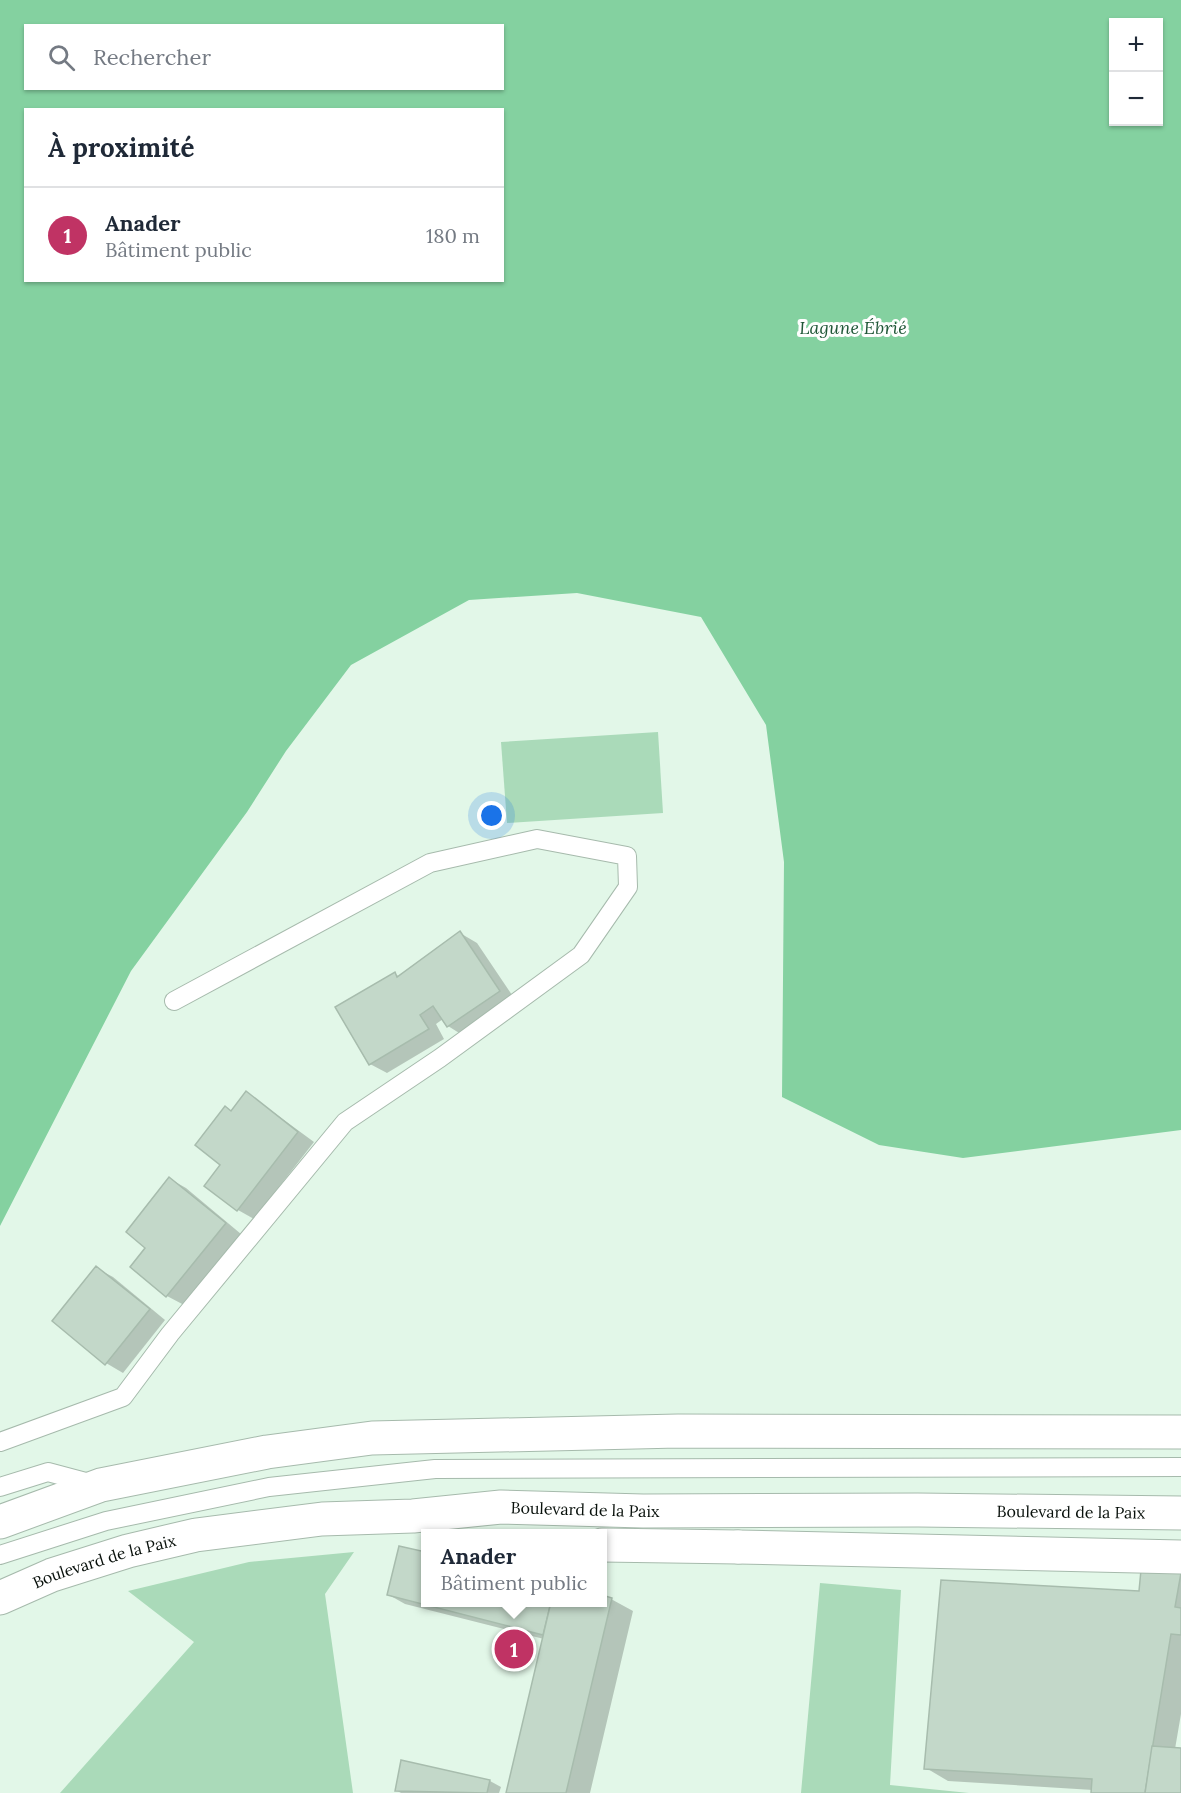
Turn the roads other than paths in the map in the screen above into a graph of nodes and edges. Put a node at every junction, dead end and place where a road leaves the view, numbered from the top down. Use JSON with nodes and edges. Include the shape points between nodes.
{"nodes":[{"id":1,"x":174,"y":1001,"type":"dead end"},
{"id":2,"x":1181,"y":1432,"type":"edge"},
{"id":3,"x":0,"y":1442,"type":"edge"},
{"id":4,"x":1181,"y":1467,"type":"edge"},
{"id":5,"x":101,"y":1485,"type":"junction"},
{"id":6,"x":0,"y":1487,"type":"edge"},
{"id":7,"x":1181,"y":1513,"type":"edge"},
{"id":8,"x":413,"y":1515,"type":"junction"},
{"id":9,"x":0,"y":1522,"type":"edge"},
{"id":10,"x":438,"y":1529,"type":"edge"},
{"id":11,"x":607,"y":1545,"type":"edge"},
{"id":12,"x":0,"y":1556,"type":"edge"},
{"id":13,"x":1181,"y":1557,"type":"edge"},
{"id":14,"x":0,"y":1599,"type":"edge"}],
"edges":[{"from":1,"to":3,"type":"lane","via":[[430,863],[537,839],[627,856],[628,887],[581,954],[345,1122],[170,1334],[123,1397]]},
{"from":2,"to":5,"type":"main road","via":[[678,1431],[372,1438],[267,1452]]},
{"from":4,"to":12,"type":"lane","name":"Boulevard de la Paix","via":[[435,1470],[269,1487],[106,1521]]},
{"from":5,"to":6,"type":"lane","via":[[48,1472]]},
{"from":5,"to":9,"type":"main road"},
{"from":7,"to":8,"type":"main road","name":"Boulevard de la Paix","via":[[501,1507]]},
{"from":8,"to":10,"type":"main road"},
{"from":8,"to":14,"type":"main road","name":"Boulevard de la Paix","via":[[322,1519],[196,1535],[52,1575]]},
{"from":11,"to":13,"type":"main road"}]}
